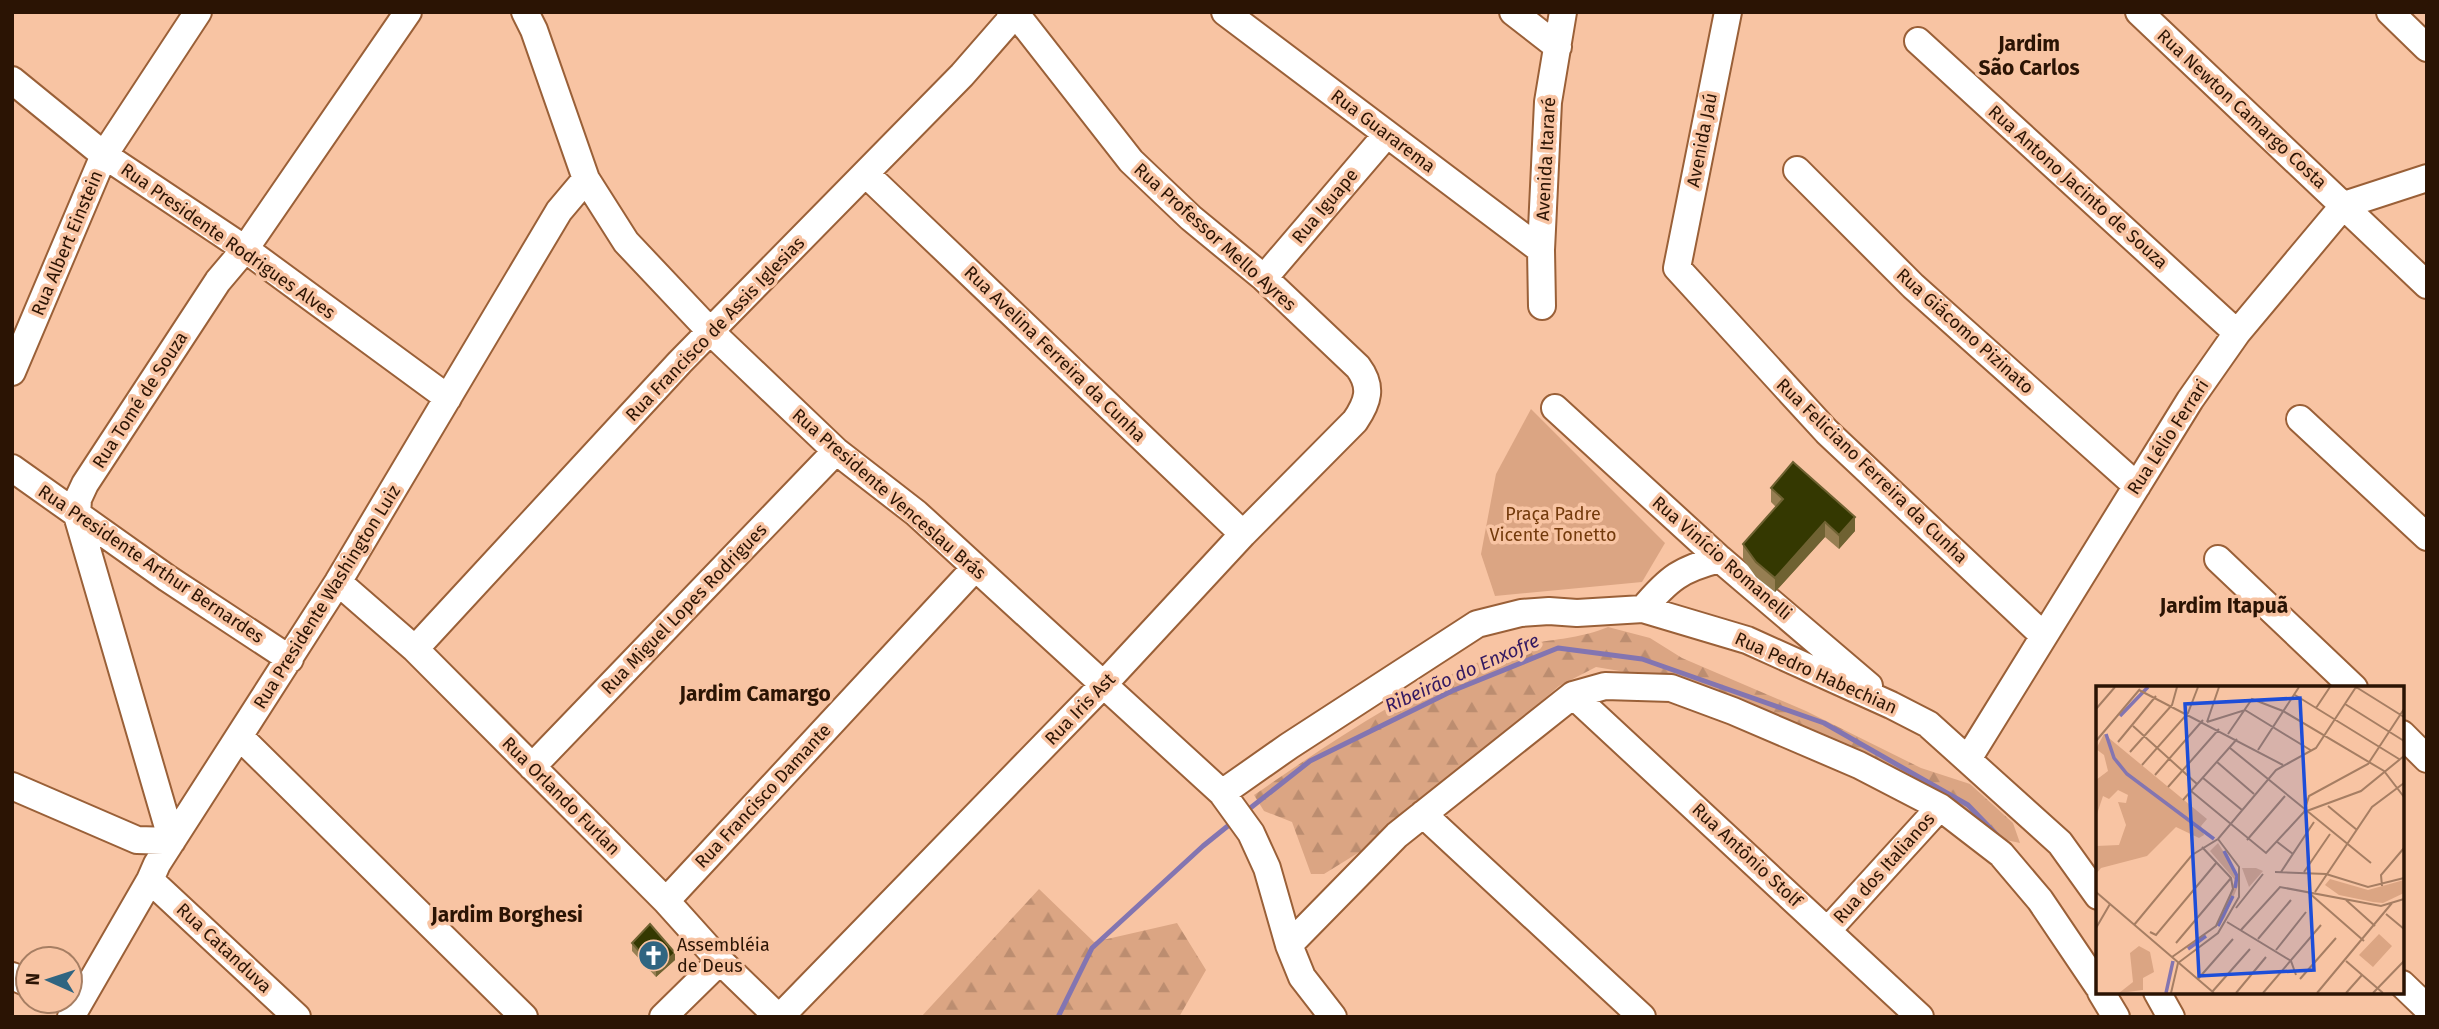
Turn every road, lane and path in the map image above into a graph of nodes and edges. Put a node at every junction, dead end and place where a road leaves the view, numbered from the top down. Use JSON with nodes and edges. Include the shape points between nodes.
{"nodes":[{"id":1,"x":198,"y":12,"type":"edge"},
{"id":2,"x":408,"y":12,"type":"edge"},
{"id":3,"x":525,"y":12,"type":"edge"},
{"id":4,"x":1225,"y":12,"type":"edge"},
{"id":5,"x":1513,"y":12,"type":"edge"},
{"id":6,"x":1563,"y":12,"type":"edge"},
{"id":7,"x":1728,"y":12,"type":"edge"},
{"id":8,"x":1747,"y":12,"type":"edge"},
{"id":9,"x":2139,"y":12,"type":"edge"},
{"id":10,"x":2390,"y":12,"type":"edge"},
{"id":11,"x":1015,"y":13,"type":"edge"},
{"id":12,"x":1918,"y":41,"type":"dead end"},
{"id":13,"x":1722,"y":42,"type":"junction"},
{"id":14,"x":1558,"y":47,"type":"junction"},
{"id":15,"x":2427,"y":48,"type":"edge"},
{"id":16,"x":12,"y":80,"type":"edge"},
{"id":17,"x":1387,"y":134,"type":"junction"},
{"id":18,"x":104,"y":155,"type":"junction"},
{"id":19,"x":1797,"y":170,"type":"dead end"},
{"id":20,"x":866,"y":174,"type":"junction"},
{"id":21,"x":2427,"y":178,"type":"edge"},
{"id":22,"x":586,"y":179,"type":"junction"},
{"id":23,"x":2344,"y":205,"type":"junction"},
{"id":24,"x":245,"y":249,"type":"junction"},
{"id":25,"x":1541,"y":250,"type":"junction"},
{"id":26,"x":1677,"y":268,"type":"joint"},
{"id":27,"x":1264,"y":278,"type":"junction"},
{"id":28,"x":2427,"y":285,"type":"edge"},
{"id":29,"x":1542,"y":306,"type":"dead end"},
{"id":30,"x":710,"y":332,"type":"junction"},
{"id":31,"x":2237,"y":333,"type":"junction"},
{"id":32,"x":12,"y":372,"type":"edge"},
{"id":33,"x":1368,"y":393,"type":"joint"},
{"id":34,"x":448,"y":398,"type":"junction"},
{"id":35,"x":1555,"y":408,"type":"dead end"},
{"id":36,"x":2300,"y":419,"type":"dead end"},
{"id":37,"x":836,"y":452,"type":"junction"},
{"id":38,"x":12,"y":468,"type":"edge"},
{"id":39,"x":2137,"y":486,"type":"junction"},
{"id":40,"x":77,"y":516,"type":"junction"},
{"id":41,"x":1243,"y":534,"type":"junction"},
{"id":42,"x":2427,"y":537,"type":"edge"},
{"id":43,"x":1720,"y":559,"type":"junction"},
{"id":44,"x":2218,"y":559,"type":"dead end"},
{"id":45,"x":975,"y":568,"type":"junction"},
{"id":46,"x":338,"y":582,"type":"junction"},
{"id":47,"x":1643,"y":609,"type":"junction"},
{"id":48,"x":2044,"y":636,"type":"junction"},
{"id":49,"x":415,"y":649,"type":"junction"},
{"id":50,"x":290,"y":659,"type":"junction"},
{"id":51,"x":1104,"y":685,"type":"junction"},
{"id":52,"x":2352,"y":686,"type":"edge"},
{"id":53,"x":1573,"y":695,"type":"junction"},
{"id":54,"x":1892,"y":705,"type":"junction"},
{"id":55,"x":2404,"y":736,"type":"edge"},
{"id":56,"x":240,"y":737,"type":"junction"},
{"id":57,"x":1968,"y":759,"type":"junction"},
{"id":58,"x":2427,"y":759,"type":"edge"},
{"id":59,"x":532,"y":767,"type":"junction"},
{"id":60,"x":12,"y":786,"type":"edge"},
{"id":61,"x":1227,"y":801,"type":"junction"},
{"id":62,"x":1940,"y":807,"type":"junction"},
{"id":63,"x":1423,"y":814,"type":"junction"},
{"id":64,"x":172,"y":841,"type":"junction"},
{"id":65,"x":150,"y":880,"type":"junction"},
{"id":66,"x":2096,"y":893,"type":"edge"},
{"id":67,"x":666,"y":901,"type":"junction"},
{"id":68,"x":1828,"y":930,"type":"junction"},
{"id":69,"x":1289,"y":945,"type":"junction"},
{"id":70,"x":720,"y":961,"type":"junction"},
{"id":71,"x":2096,"y":983,"type":"edge"},
{"id":72,"x":2404,"y":986,"type":"edge"},
{"id":73,"x":2102,"y":994,"type":"edge"},
{"id":74,"x":2158,"y":994,"type":"edge"},
{"id":75,"x":84,"y":998,"type":"edge"},
{"id":76,"x":2427,"y":1008,"type":"edge"},
{"id":77,"x":297,"y":1017,"type":"edge"},
{"id":78,"x":524,"y":1017,"type":"edge"},
{"id":79,"x":663,"y":1017,"type":"edge"},
{"id":80,"x":779,"y":1017,"type":"edge"},
{"id":81,"x":1333,"y":1017,"type":"edge"},
{"id":82,"x":1642,"y":1017,"type":"edge"},
{"id":83,"x":1920,"y":1017,"type":"edge"},
{"id":84,"x":2116,"y":1017,"type":"edge"},
{"id":85,"x":2171,"y":1017,"type":"edge"}],
"edges":[{"from":1,"to":18,"type":"street","name":"Rua Albert Einstein"},
{"from":2,"to":24,"type":"street","name":"Rua Tomé de Souza"},
{"from":3,"to":22,"type":"street","name":"Rua Presidente Venceslau Brás"},
{"from":4,"to":17,"type":"street","name":"Rua Guararema"},
{"from":5,"to":14,"type":"street"},
{"from":6,"to":14,"type":"street","name":"Avenida Itararé"},
{"from":7,"to":13,"type":"street","name":"Avenida Jaú"},
{"from":8,"to":13,"type":"street"},
{"from":9,"to":23,"type":"street","name":"Rua Newton Camargo Costa"},
{"from":10,"to":15,"type":"street"},
{"from":11,"to":20,"type":"street","name":"Rua Francisco de Assis Iglesias"},
{"from":11,"to":27,"type":"street","name":"Rua Professor Mello Ayres","via":[[1131,161]]},
{"from":12,"to":31,"type":"street","name":"Rua Antono Jacinto de Souza"},
{"from":13,"to":26,"type":"street","name":"Avenida Jaú"},
{"from":14,"to":25,"type":"street","name":"Avenida Itararé","via":[[1548,102]]},
{"from":16,"to":18,"type":"street","name":"Rua Presidente Rodrigues Alves"},
{"from":17,"to":25,"type":"street","name":"Rua Guararema"},
{"from":17,"to":27,"type":"street","name":"Rua Iguape"},
{"from":18,"to":24,"type":"street","name":"Rua Presidente Rodrigues Alves"},
{"from":18,"to":32,"type":"street","name":"Rua Albert Einstein"},
{"from":19,"to":39,"type":"street","name":"Rua Giácomo Pizinato","via":[[1913,286]]},
{"from":20,"to":30,"type":"street","name":"Rua Francisco de Assis Iglesias"},
{"from":20,"to":41,"type":"street","name":"Rua Avelina Ferreira da Cunha"},
{"from":21,"to":23,"type":"street"},
{"from":22,"to":30,"type":"street","name":"Rua Presidente Venceslau Brás","via":[[626,242]]},
{"from":22,"to":34,"type":"street","name":"Rua Presidente Washington Luiz","via":[[559,211]]},
{"from":23,"to":28,"type":"street","name":"Rua Newton Camargo Costa"},
{"from":23,"to":31,"type":"street","name":"Rua Lélio Ferrari"},
{"from":24,"to":34,"type":"street","name":"Rua Presidente Rodrigues Alves"},
{"from":24,"to":40,"type":"street","name":"Rua Tomé de Souza","via":[[218,281],[85,484]]},
{"from":25,"to":29,"type":"street","name":"Avenida Itararé"},
{"from":26,"to":48,"type":"street","name":"Rua Feliciano Ferreira da Cunha","via":[[1828,432]]},
{"from":27,"to":33,"type":"street","name":"Rua Professor Mello Ayres","via":[[1358,367]]},
{"from":30,"to":37,"type":"street","name":"Rua Presidente Venceslau Brás"},
{"from":30,"to":49,"type":"street","name":"Rua Francisco de Assis Iglesias"},
{"from":31,"to":39,"type":"street","name":"Rua Lélio Ferrari"},
{"from":33,"to":41,"type":"street","name":"Rua Iris Ast","via":[[1355,421]]},
{"from":34,"to":46,"type":"street","name":"Rua Presidente Washington Luiz"},
{"from":35,"to":43,"type":"street","name":"Rua Vinício Romanelli"},
{"from":36,"to":42,"type":"street"},
{"from":37,"to":45,"type":"street","name":"Rua Presidente Venceslau Brás","via":[[916,513]]},
{"from":37,"to":59,"type":"street","name":"Rua Miguel Lopes Rodrigues"},
{"from":38,"to":40,"type":"street","name":"Rua Presidente Arthur Bernardes"},
{"from":39,"to":48,"type":"street","name":"Rua Lélio Ferrari"},
{"from":40,"to":50,"type":"street","name":"Rua Presidente Arthur Bernardes"},
{"from":40,"to":64,"type":"street"},
{"from":41,"to":51,"type":"street","name":"Rua Iris Ast"},
{"from":43,"to":47,"type":"street","via":[[1679,573]]},
{"from":43,"to":54,"type":"street","name":"Rua Vinício Romanelli"},
{"from":44,"to":52,"type":"street"},
{"from":45,"to":51,"type":"street","name":"Rua Presidente Venceslau Brás"},
{"from":45,"to":67,"type":"street","name":"Rua Francisco Damante"},
{"from":46,"to":49,"type":"street","name":"Rua Orlando Furlan"},
{"from":46,"to":50,"type":"street","name":"Rua Presidente Washington Luiz"},
{"from":47,"to":54,"type":"street","name":"Rua Pedro Habechian","via":[[1747,640]]},
{"from":47,"to":61,"type":"street","name":"Rua Pedro Habechian","via":[[1521,613],[1477,624],[1351,705]]},
{"from":48,"to":57,"type":"street","name":"Rua Lélio Ferrari"},
{"from":49,"to":59,"type":"street","name":"Rua Orlando Furlan"},
{"from":50,"to":56,"type":"street","name":"Rua Presidente Washington Luiz"},
{"from":51,"to":61,"type":"street","name":"Rua Presidente Venceslau Brás"},
{"from":51,"to":80,"type":"street","name":"Rua Iris Ast"},
{"from":53,"to":62,"type":"street","via":[[1605,686],[1671,688],[1834,754]]},
{"from":53,"to":63,"type":"street"},
{"from":53,"to":68,"type":"street","name":"Rua Antônio Stolf"},
{"from":54,"to":57,"type":"street","name":"Rua Pedro Habechian","via":[[1928,724]]},
{"from":55,"to":58,"type":"street"},
{"from":56,"to":64,"type":"street","name":"Rua Presidente Washington Luiz"},
{"from":56,"to":78,"type":"street"},
{"from":57,"to":66,"type":"street","name":"Rua Pedro Habechian","via":[[2060,843]]},
{"from":59,"to":67,"type":"street","name":"Rua Orlando Furlan"},
{"from":60,"to":64,"type":"street","via":[[137,840]]},
{"from":61,"to":69,"type":"street","name":"Rua Presidente Venceslau Brás","via":[[1251,833],[1267,868]]},
{"from":62,"to":68,"type":"street","name":"Rua dos Italianos"},
{"from":62,"to":71,"type":"street","via":[[2001,854],[2040,900]]},
{"from":63,"to":69,"type":"street"},
{"from":63,"to":82,"type":"street"},
{"from":64,"to":65,"type":"street","name":"Rua Presidente Washington Luiz"},
{"from":65,"to":75,"type":"street","name":"Rua Presidente Washington Luiz"},
{"from":65,"to":77,"type":"street","name":"Rua Catanduva"},
{"from":67,"to":70,"type":"street","name":"Rua Orlando Furlan"},
{"from":68,"to":83,"type":"street","name":"Rua Antônio Stolf"},
{"from":69,"to":81,"type":"street","name":"Rua Presidente Venceslau Brás","via":[[1302,977]]},
{"from":70,"to":79,"type":"street"},
{"from":70,"to":80,"type":"street","name":"Rua Orlando Furlan"},
{"from":72,"to":76,"type":"street"},
{"from":73,"to":84,"type":"street"},
{"from":74,"to":85,"type":"street"}]}
